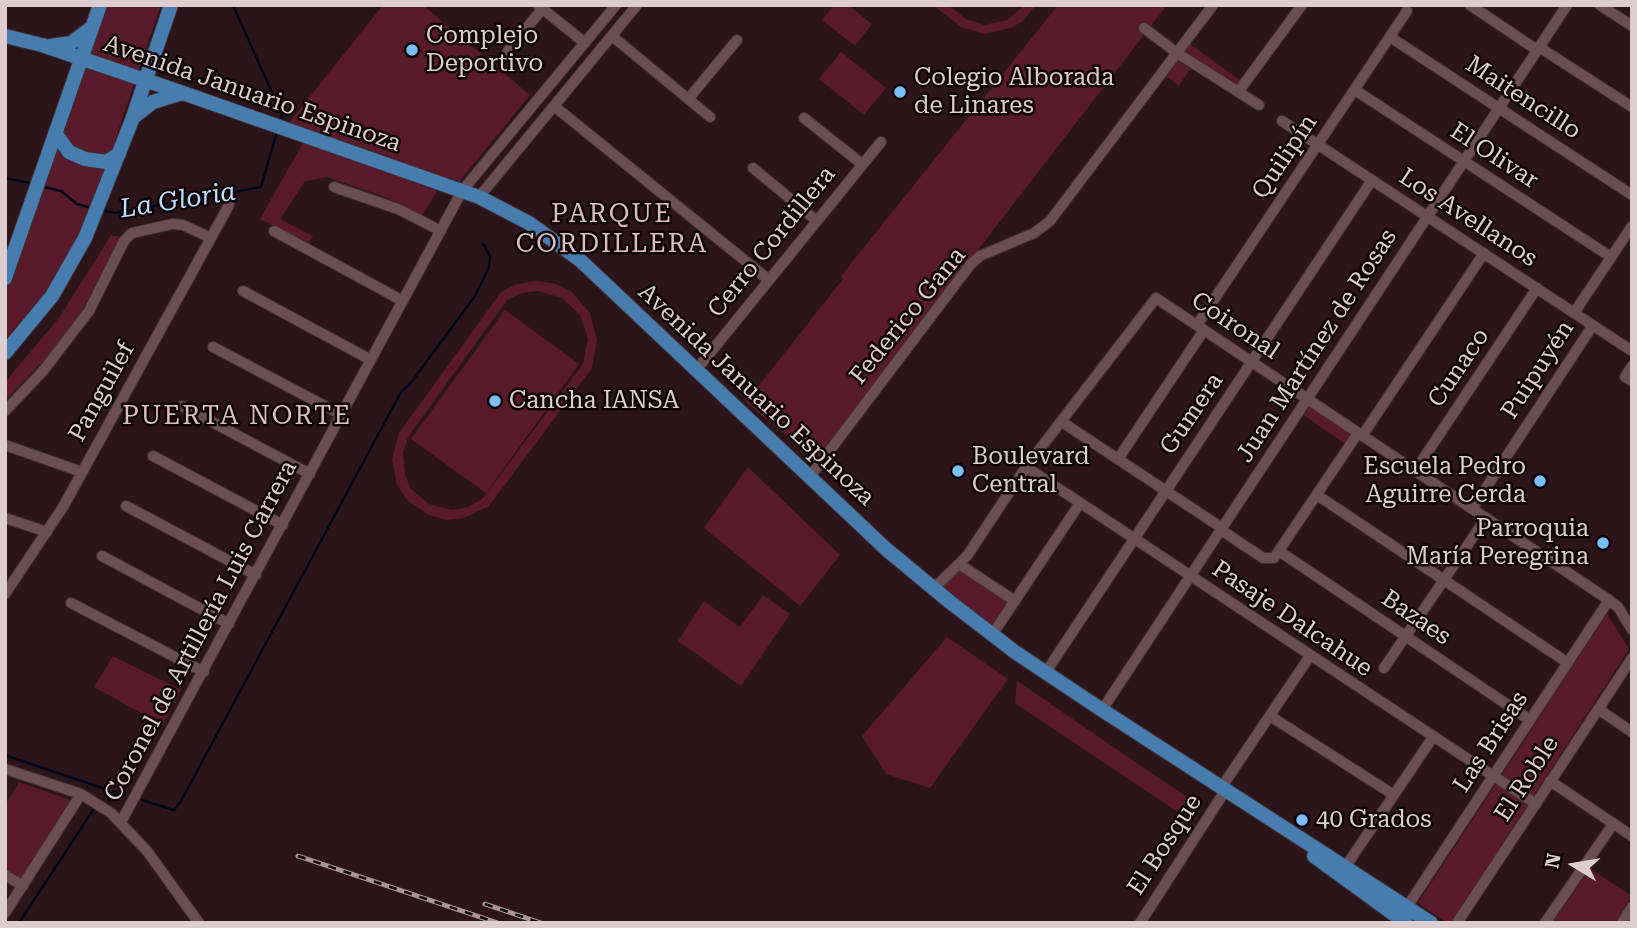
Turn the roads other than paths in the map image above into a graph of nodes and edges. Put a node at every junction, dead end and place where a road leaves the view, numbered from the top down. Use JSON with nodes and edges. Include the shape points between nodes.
{"nodes":[{"id":1,"x":100,"y":5,"type":"edge"},
{"id":2,"x":617,"y":5,"type":"edge"},
{"id":3,"x":637,"y":5,"type":"edge"},
{"id":4,"x":1213,"y":5,"type":"edge"},
{"id":5,"x":1302,"y":5,"type":"edge"},
{"id":6,"x":1470,"y":5,"type":"edge"},
{"id":7,"x":1567,"y":5,"type":"edge"},
{"id":8,"x":1600,"y":5,"type":"edge"},
{"id":9,"x":540,"y":7,"type":"edge"},
{"id":10,"x":168,"y":9,"type":"edge"},
{"id":11,"x":1408,"y":11,"type":"dead end"},
{"id":12,"x":93,"y":25,"type":"junction"},
{"id":13,"x":1632,"y":26,"type":"edge"},
{"id":14,"x":1144,"y":28,"type":"dead end"},
{"id":15,"x":612,"y":36,"type":"junction"},
{"id":16,"x":5,"y":37,"type":"edge"},
{"id":17,"x":1390,"y":37,"type":"junction"},
{"id":18,"x":737,"y":40,"type":"dead end"},
{"id":19,"x":585,"y":43,"type":"junction"},
{"id":20,"x":42,"y":45,"type":"junction"},
{"id":21,"x":1538,"y":48,"type":"junction"},
{"id":22,"x":509,"y":51,"type":"dead end"},
{"id":23,"x":1177,"y":53,"type":"junction"},
{"id":24,"x":82,"y":59,"type":"junction"},
{"id":25,"x":572,"y":59,"type":"junction"},
{"id":26,"x":583,"y":71,"type":"junction"},
{"id":27,"x":145,"y":81,"type":"junction"},
{"id":28,"x":1355,"y":90,"type":"junction"},
{"id":29,"x":1238,"y":92,"type":"junction"},
{"id":30,"x":183,"y":93,"type":"junction"},
{"id":31,"x":689,"y":98,"type":"junction"},
{"id":32,"x":1259,"y":105,"type":"dead end"},
{"id":33,"x":554,"y":106,"type":"junction"},
{"id":34,"x":1632,"y":107,"type":"edge"},
{"id":35,"x":1499,"y":108,"type":"junction"},
{"id":36,"x":710,"y":117,"type":"dead end"},
{"id":37,"x":804,"y":118,"type":"dead end"},
{"id":38,"x":132,"y":120,"type":"junction"},
{"id":39,"x":1282,"y":121,"type":"dead end"},
{"id":40,"x":56,"y":134,"type":"junction"},
{"id":41,"x":881,"y":142,"type":"dead end"},
{"id":42,"x":1318,"y":145,"type":"junction"},
{"id":43,"x":494,"y":152,"type":"junction"},
{"id":44,"x":119,"y":154,"type":"junction"},
{"id":45,"x":1464,"y":161,"type":"junction"},
{"id":46,"x":507,"y":163,"type":"junction"},
{"id":47,"x":862,"y":163,"type":"junction"},
{"id":48,"x":752,"y":168,"type":"dead end"},
{"id":49,"x":1372,"y":180,"type":"junction"},
{"id":50,"x":334,"y":187,"type":"dead end"},
{"id":51,"x":462,"y":191,"type":"junction"},
{"id":52,"x":1632,"y":195,"type":"edge"},
{"id":53,"x":479,"y":197,"type":"junction"},
{"id":54,"x":229,"y":205,"type":"dead end"},
{"id":55,"x":1428,"y":216,"type":"junction"},
{"id":56,"x":817,"y":221,"type":"junction"},
{"id":57,"x":1632,"y":226,"type":"edge"},
{"id":58,"x":274,"y":231,"type":"dead end"},
{"id":59,"x":441,"y":231,"type":"junction"},
{"id":60,"x":211,"y":238,"type":"junction"},
{"id":61,"x":1484,"y":253,"type":"junction"},
{"id":62,"x":1611,"y":257,"type":"junction"},
{"id":63,"x":5,"y":278,"type":"edge"},
{"id":64,"x":769,"y":280,"type":"junction"},
{"id":65,"x":1537,"y":288,"type":"junction"},
{"id":66,"x":243,"y":290,"type":"dead end"},
{"id":67,"x":403,"y":301,"type":"junction"},
{"id":68,"x":1574,"y":313,"type":"junction"},
{"id":69,"x":1592,"y":325,"type":"junction"},
{"id":70,"x":1200,"y":328,"type":"junction"},
{"id":71,"x":213,"y":347,"type":"dead end"},
{"id":72,"x":1631,"y":349,"type":"edge"},
{"id":73,"x":5,"y":353,"type":"edge"},
{"id":74,"x":371,"y":360,"type":"junction"},
{"id":75,"x":1251,"y":362,"type":"junction"},
{"id":76,"x":1632,"y":366,"type":"edge"},
{"id":77,"x":697,"y":369,"type":"junction"},
{"id":78,"x":1632,"y":381,"type":"edge"},
{"id":79,"x":1307,"y":399,"type":"junction"},
{"id":80,"x":182,"y":406,"type":"dead end"},
{"id":81,"x":5,"y":411,"type":"edge"},
{"id":82,"x":342,"y":415,"type":"junction"},
{"id":83,"x":1062,"y":422,"type":"junction"},
{"id":84,"x":1360,"y":435,"type":"junction"},
{"id":85,"x":5,"y":445,"type":"edge"},
{"id":86,"x":153,"y":456,"type":"dead end"},
{"id":87,"x":1118,"y":459,"type":"junction"},
{"id":88,"x":1026,"y":467,"type":"junction"},
{"id":89,"x":1415,"y":471,"type":"junction"},
{"id":90,"x":82,"y":472,"type":"junction"},
{"id":91,"x":310,"y":474,"type":"junction"},
{"id":92,"x":809,"y":478,"type":"junction"},
{"id":93,"x":1166,"y":491,"type":"junction"},
{"id":94,"x":1317,"y":495,"type":"junction"},
{"id":95,"x":1080,"y":503,"type":"junction"},
{"id":96,"x":126,"y":506,"type":"dead end"},
{"id":97,"x":1472,"y":509,"type":"junction"},
{"id":98,"x":5,"y":518,"type":"edge"},
{"id":99,"x":1486,"y":518,"type":"junction"},
{"id":100,"x":283,"y":525,"type":"junction"},
{"id":101,"x":1222,"y":529,"type":"junction"},
{"id":102,"x":47,"y":533,"type":"junction"},
{"id":103,"x":1134,"y":539,"type":"junction"},
{"id":104,"x":1279,"y":551,"type":"junction"},
{"id":105,"x":102,"y":556,"type":"dead end"},
{"id":106,"x":959,"y":564,"type":"junction"},
{"id":107,"x":256,"y":575,"type":"junction"},
{"id":108,"x":1190,"y":576,"type":"junction"},
{"id":109,"x":1443,"y":580,"type":"junction"},
{"id":110,"x":933,"y":589,"type":"junction"},
{"id":111,"x":6,"y":590,"type":"edge"},
{"id":112,"x":1609,"y":600,"type":"junction"},
{"id":113,"x":1015,"y":601,"type":"junction"},
{"id":114,"x":72,"y":603,"type":"dead end"},
{"id":115,"x":229,"y":624,"type":"junction"},
{"id":116,"x":1632,"y":630,"type":"edge"},
{"id":117,"x":992,"y":635,"type":"junction"},
{"id":118,"x":1405,"y":636,"type":"junction"},
{"id":119,"x":1310,"y":656,"type":"junction"},
{"id":120,"x":1632,"y":657,"type":"edge"},
{"id":121,"x":1568,"y":663,"type":"junction"},
{"id":122,"x":1384,"y":667,"type":"dead end"},
{"id":123,"x":204,"y":672,"type":"junction"},
{"id":124,"x":1046,"y":672,"type":"junction"},
{"id":125,"x":1598,"y":709,"type":"junction"},
{"id":126,"x":1102,"y":710,"type":"junction"},
{"id":127,"x":1270,"y":716,"type":"junction"},
{"id":128,"x":1530,"y":720,"type":"junction"},
{"id":129,"x":1632,"y":732,"type":"edge"},
{"id":130,"x":1433,"y":737,"type":"junction"},
{"id":131,"x":5,"y":769,"type":"edge"},
{"id":132,"x":1493,"y":777,"type":"junction"},
{"id":133,"x":1550,"y":782,"type":"junction"},
{"id":134,"x":1223,"y":790,"type":"junction"},
{"id":135,"x":81,"y":794,"type":"junction"},
{"id":136,"x":1394,"y":795,"type":"junction"},
{"id":137,"x":1536,"y":804,"type":"junction"},
{"id":138,"x":1271,"y":821,"type":"junction"},
{"id":139,"x":121,"y":822,"type":"junction"},
{"id":140,"x":1613,"y":824,"type":"junction"},
{"id":141,"x":1632,"y":836,"type":"edge"},
{"id":142,"x":1346,"y":866,"type":"junction"},
{"id":143,"x":5,"y":875,"type":"edge"},
{"id":144,"x":23,"y":886,"type":"junction"},
{"id":145,"x":1407,"y":907,"type":"junction"},
{"id":146,"x":1632,"y":907,"type":"edge"},
{"id":147,"x":5,"y":913,"type":"edge"},
{"id":148,"x":199,"y":923,"type":"edge"},
{"id":149,"x":1140,"y":923,"type":"edge"},
{"id":150,"x":1406,"y":923,"type":"edge"},
{"id":151,"x":1430,"y":923,"type":"edge"},
{"id":152,"x":1457,"y":923,"type":"edge"},
{"id":153,"x":1545,"y":923,"type":"edge"},
{"id":154,"x":1622,"y":923,"type":"edge"}],
"edges":[{"from":1,"to":12,"type":"main road"},
{"from":2,"to":19,"type":"street","name":"Coronel de Artillería Luis Carrera"},
{"from":3,"to":15,"type":"street"},
{"from":4,"to":23,"type":"street","name":"Federico Gana"},
{"from":5,"to":29,"type":"street"},
{"from":6,"to":21,"type":"street"},
{"from":7,"to":21,"type":"street","name":"Juan Martínez de Rosas"},
{"from":8,"to":13,"type":"street"},
{"from":9,"to":19,"type":"street"},
{"from":9,"to":22,"type":"street"},
{"from":10,"to":27,"type":"main road"},
{"from":11,"to":17,"type":"street","name":"Quilipín"},
{"from":12,"to":20,"type":"main road","via":[[71,43]]},
{"from":12,"to":24,"type":"main road"},
{"from":14,"to":23,"type":"street"},
{"from":15,"to":26,"type":"street"},
{"from":15,"to":31,"type":"street"},
{"from":16,"to":20,"type":"main road","name":"Avenida Januario Espinoza"},
{"from":17,"to":28,"type":"street","name":"Quilipín"},
{"from":17,"to":35,"type":"street","name":"Maitencillo"},
{"from":18,"to":31,"type":"street"},
{"from":19,"to":25,"type":"street","name":"Coronel de Artillería Luis Carrera"},
{"from":20,"to":24,"type":"main road","name":"Avenida Januario Espinoza"},
{"from":21,"to":34,"type":"street"},
{"from":21,"to":35,"type":"street","name":"Juan Martínez de Rosas"},
{"from":23,"to":29,"type":"street"},
{"from":23,"to":92,"type":"street","name":"Federico Gana","via":[[1045,226],[971,265]]},
{"from":24,"to":27,"type":"main road","name":"Avenida Januario Espinoza"},
{"from":24,"to":40,"type":"main road"},
{"from":25,"to":26,"type":"street"},
{"from":25,"to":43,"type":"street","name":"Coronel de Artillería Luis Carrera"},
{"from":26,"to":33,"type":"street"},
{"from":27,"to":30,"type":"main road","name":"Avenida Januario Espinoza"},
{"from":27,"to":38,"type":"main road"},
{"from":28,"to":42,"type":"street","name":"Quilipín"},
{"from":28,"to":45,"type":"street","name":"El Olivar"},
{"from":29,"to":32,"type":"street"},
{"from":30,"to":38,"type":"main road","via":[[153,102]]},
{"from":30,"to":51,"type":"main road","name":"Avenida Januario Espinoza"},
{"from":31,"to":36,"type":"street"},
{"from":33,"to":46,"type":"street"},
{"from":33,"to":64,"type":"street"},
{"from":35,"to":45,"type":"street","name":"Juan Martínez de Rosas"},
{"from":35,"to":52,"type":"street","name":"Maitencillo"},
{"from":37,"to":47,"type":"street"},
{"from":38,"to":44,"type":"main road"},
{"from":39,"to":42,"type":"street","name":"Los Avellanos"},
{"from":40,"to":44,"type":"main road","via":[[69,152],[85,159],[106,162]]},
{"from":40,"to":63,"type":"main road"},
{"from":41,"to":47,"type":"street","name":"Cerro Cordillera"},
{"from":42,"to":49,"type":"street","name":"Los Avellanos"},
{"from":42,"to":70,"type":"street","name":"Quilipín"},
{"from":43,"to":46,"type":"street"},
{"from":43,"to":51,"type":"street","name":"Coronel de Artillería Luis Carrera"},
{"from":44,"to":73,"type":"main road","via":[[59,285]]},
{"from":45,"to":55,"type":"street","name":"Juan Martínez de Rosas"},
{"from":45,"to":62,"type":"street","name":"El Olivar"},
{"from":46,"to":53,"type":"street"},
{"from":47,"to":56,"type":"street","name":"Cerro Cordillera"},
{"from":48,"to":56,"type":"street"},
{"from":49,"to":55,"type":"street","name":"Los Avellanos"},
{"from":49,"to":75,"type":"street","name":"Gumera"},
{"from":50,"to":59,"type":"street","via":[[398,209]]},
{"from":51,"to":53,"type":"main road","name":"Avenida Januario Espinoza"},
{"from":51,"to":59,"type":"street","name":"Coronel de Artillería Luis Carrera"},
{"from":53,"to":77,"type":"main road","name":"Avenida Januario Espinoza","via":[[564,247]]},
{"from":54,"to":60,"type":"street","name":"Panguilef"},
{"from":55,"to":61,"type":"street","name":"Los Avellanos"},
{"from":55,"to":79,"type":"street","name":"Juan Martínez de Rosas"},
{"from":56,"to":64,"type":"street","name":"Cerro Cordillera"},
{"from":57,"to":62,"type":"street"},
{"from":58,"to":67,"type":"street"},
{"from":59,"to":67,"type":"street","name":"Coronel de Artillería Luis Carrera"},
{"from":60,"to":81,"type":"street","via":[[173,224],[132,233],[81,321]]},
{"from":60,"to":90,"type":"street","name":"Panguilef"},
{"from":61,"to":65,"type":"street","name":"Los Avellanos"},
{"from":61,"to":84,"type":"street"},
{"from":62,"to":68,"type":"street"},
{"from":64,"to":77,"type":"street","name":"Cerro Cordillera"},
{"from":65,"to":68,"type":"street","name":"Los Avellanos"},
{"from":65,"to":89,"type":"street","name":"Cunaco"},
{"from":66,"to":74,"type":"street"},
{"from":67,"to":74,"type":"street","name":"Coronel de Artillería Luis Carrera"},
{"from":68,"to":69,"type":"street","name":"Los Avellanos"},
{"from":69,"to":72,"type":"street","name":"Los Avellanos"},
{"from":69,"to":97,"type":"street","name":"Puipuyén"},
{"from":70,"to":75,"type":"street","name":"Coironal"},
{"from":70,"to":83,"type":"street","name":"Coironal","via":[[1156,298]]},
{"from":70,"to":87,"type":"street","name":"Quilipín"},
{"from":71,"to":82,"type":"street"},
{"from":74,"to":82,"type":"street","name":"Coronel de Artillería Luis Carrera"},
{"from":75,"to":79,"type":"street","name":"Coironal"},
{"from":75,"to":93,"type":"street","name":"Gumera"},
{"from":76,"to":78,"type":"street","via":[[1625,377]]},
{"from":77,"to":92,"type":"main road","name":"Avenida Januario Espinoza"},
{"from":79,"to":84,"type":"street","name":"Coironal"},
{"from":79,"to":101,"type":"street","name":"Juan Martínez de Rosas"},
{"from":80,"to":91,"type":"street"},
{"from":82,"to":91,"type":"street","name":"Coronel de Artillería Luis Carrera"},
{"from":83,"to":87,"type":"street"},
{"from":83,"to":88,"type":"street"},
{"from":84,"to":89,"type":"street","name":"Coironal"},
{"from":84,"to":94,"type":"street"},
{"from":85,"to":90,"type":"street"},
{"from":86,"to":100,"type":"street"},
{"from":87,"to":93,"type":"street"},
{"from":88,"to":95,"type":"street","name":"Pasaje Dalcahue"},
{"from":88,"to":106,"type":"street"},
{"from":89,"to":97,"type":"street","name":"Coironal"},
{"from":90,"to":102,"type":"street","name":"Panguilef"},
{"from":91,"to":100,"type":"street","name":"Coronel de Artillería Luis Carrera"},
{"from":92,"to":110,"type":"main road","name":"Avenida Januario Espinoza"},
{"from":93,"to":101,"type":"street"},
{"from":93,"to":103,"type":"street","name":"Gumera"},
{"from":94,"to":104,"type":"street"},
{"from":94,"to":109,"type":"street"},
{"from":95,"to":103,"type":"street","name":"Pasaje Dalcahue"},
{"from":95,"to":113,"type":"street"},
{"from":96,"to":107,"type":"street"},
{"from":97,"to":99,"type":"street","name":"Coironal"},
{"from":98,"to":102,"type":"street"},
{"from":99,"to":109,"type":"street"},
{"from":99,"to":112,"type":"street","name":"Coironal"},
{"from":100,"to":107,"type":"street","name":"Coronel de Artillería Luis Carrera"},
{"from":101,"to":104,"type":"street","via":[[1267,559]]},
{"from":101,"to":108,"type":"street","name":"Juan Martínez de Rosas"},
{"from":102,"to":111,"type":"street","name":"Panguilef"},
{"from":103,"to":108,"type":"street","name":"Pasaje Dalcahue"},
{"from":103,"to":124,"type":"street","name":"Gumera"},
{"from":104,"to":118,"type":"street","name":"Bazaes"},
{"from":105,"to":115,"type":"street"},
{"from":106,"to":110,"type":"street"},
{"from":106,"to":113,"type":"street"},
{"from":107,"to":115,"type":"street","name":"Coronel de Artillería Luis Carrera"},
{"from":108,"to":119,"type":"street","name":"Pasaje Dalcahue"},
{"from":108,"to":126,"type":"street","name":"Juan Martínez de Rosas"},
{"from":109,"to":118,"type":"street"},
{"from":109,"to":121,"type":"street"},
{"from":110,"to":117,"type":"main road","name":"Avenida Januario Espinoza"},
{"from":112,"to":116,"type":"street","name":"Coironal"},
{"from":112,"to":121,"type":"street","name":"Las Brisas"},
{"from":113,"to":117,"type":"street"},
{"from":114,"to":123,"type":"street"},
{"from":115,"to":123,"type":"street","name":"Coronel de Artillería Luis Carrera"},
{"from":117,"to":124,"type":"main road","name":"Avenida Januario Espinoza"},
{"from":118,"to":122,"type":"street"},
{"from":118,"to":128,"type":"street","name":"Bazaes"},
{"from":119,"to":127,"type":"street","name":"El Bosque"},
{"from":119,"to":130,"type":"street","name":"Pasaje Dalcahue"},
{"from":120,"to":125,"type":"street","name":"El Roble"},
{"from":121,"to":128,"type":"street","name":"Las Brisas"},
{"from":123,"to":139,"type":"street","name":"Coronel de Artillería Luis Carrera"},
{"from":124,"to":126,"type":"main road","name":"Avenida Januario Espinoza"},
{"from":125,"to":129,"type":"street"},
{"from":125,"to":133,"type":"street","name":"El Roble"},
{"from":126,"to":134,"type":"main road","name":"Avenida Januario Espinoza"},
{"from":127,"to":134,"type":"street","name":"El Bosque"},
{"from":127,"to":136,"type":"street"},
{"from":128,"to":132,"type":"street","name":"Las Brisas"},
{"from":130,"to":132,"type":"street","name":"Pasaje Dalcahue"},
{"from":130,"to":136,"type":"street"},
{"from":131,"to":135,"type":"street"},
{"from":132,"to":137,"type":"street","name":"Pasaje Dalcahue"},
{"from":132,"to":145,"type":"street","name":"Las Brisas"},
{"from":133,"to":137,"type":"street","name":"El Roble"},
{"from":133,"to":140,"type":"street"},
{"from":134,"to":138,"type":"main road","name":"Avenida Januario Espinoza"},
{"from":134,"to":149,"type":"street","name":"El Bosque"},
{"from":135,"to":139,"type":"street"},
{"from":135,"to":144,"type":"street","name":"Coronel de Artillería Luis Carrera"},
{"from":136,"to":142,"type":"street"},
{"from":137,"to":152,"type":"street","name":"El Roble"},
{"from":138,"to":142,"type":"main road","name":"Avenida Januario Espinoza"},
{"from":138,"to":150,"type":"main road","name":"Avenida Januario Espinoza"},
{"from":139,"to":148,"type":"street"},
{"from":140,"to":141,"type":"street"},
{"from":140,"to":153,"type":"street"},
{"from":142,"to":145,"type":"main road","name":"Avenida Januario Espinoza"},
{"from":143,"to":144,"type":"street"},
{"from":144,"to":147,"type":"street","name":"Coronel de Artillería Luis Carrera"},
{"from":145,"to":151,"type":"main road","name":"Avenida Januario Espinoza"},
{"from":146,"to":154,"type":"street"}]}
